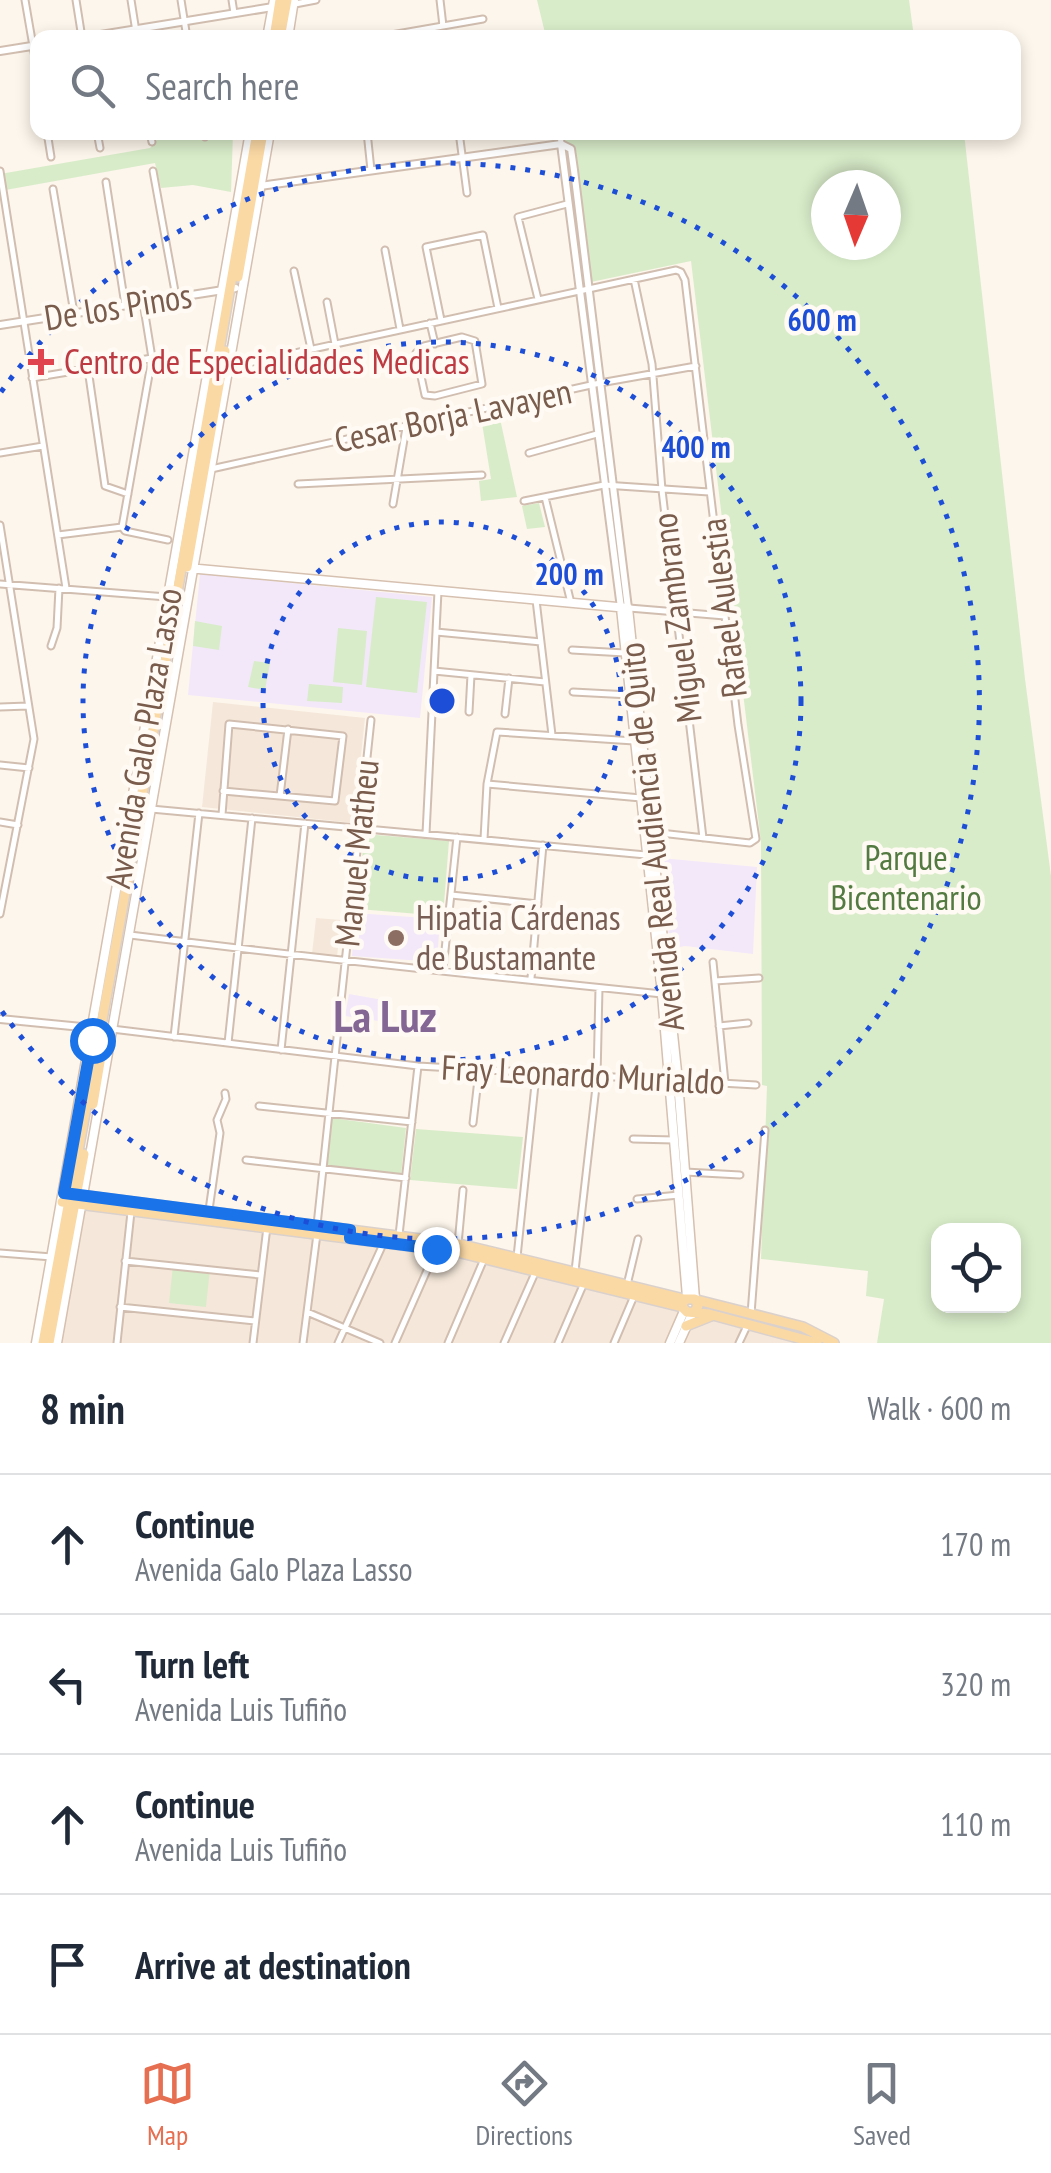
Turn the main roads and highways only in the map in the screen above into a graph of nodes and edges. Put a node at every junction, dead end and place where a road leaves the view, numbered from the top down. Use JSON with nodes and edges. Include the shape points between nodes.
{"nodes":[{"id":1,"x":283,"y":3,"type":"edge"},
{"id":2,"x":276,"y":30,"type":"edge"},
{"id":3,"x":287,"y":30,"type":"edge"},
{"id":4,"x":258,"y":140,"type":"edge"},
{"id":5,"x":260,"y":140,"type":"edge"},
{"id":6,"x":184,"y":568,"type":"junction"},
{"id":7,"x":624,"y":608,"type":"junction"},
{"id":8,"x":650,"y":855,"type":"junction"},
{"id":9,"x":674,"y":1081,"type":"junction"},
{"id":10,"x":73,"y":1199,"type":"junction"},
{"id":11,"x":280,"y":1225,"type":"junction"},
{"id":12,"x":350,"y":1234,"type":"junction"},
{"id":13,"x":458,"y":1248,"type":"junction"},
{"id":14,"x":600,"y":1282,"type":"junction"},
{"id":15,"x":686,"y":1284,"type":"junction"},
{"id":16,"x":671,"y":1296,"type":"junction"},
{"id":17,"x":690,"y":1304,"type":"junction"},
{"id":18,"x":716,"y":1315,"type":"junction"},
{"id":19,"x":749,"y":1318,"type":"junction"},
{"id":20,"x":776,"y":1325,"type":"junction"},
{"id":21,"x":686,"y":1326,"type":"junction"},
{"id":22,"x":796,"y":1340,"type":"edge"},
{"id":23,"x":46,"y":1343,"type":"edge"},
{"id":24,"x":670,"y":1343,"type":"edge"},
{"id":25,"x":679,"y":1343,"type":"edge"},
{"id":26,"x":817,"y":1343,"type":"edge"},
{"id":27,"x":834,"y":1343,"type":"edge"}],
"edges":[{"from":1,"to":2,"type":"main road"},
{"from":1,"to":3,"type":"main road"},
{"from":4,"to":6,"type":"main road","name":"Avenida Galo Plaza Lasso"},
{"from":5,"to":6,"type":"main road","name":"Avenida Galo Plaza Lasso","via":[[260,186],[230,366]]},
{"from":6,"to":7,"type":"main road"},
{"from":6,"to":10,"type":"main road","name":"Avenida Galo Plaza Lasso"},
{"from":6,"to":10,"type":"main road","name":"Avenida Galo Plaza Lasso","via":[[130,935]]},
{"from":6,"to":10,"type":"main road","name":"Avenida Galo Plaza Lasso","via":[[170,597],[93,1028]]},
{"from":7,"to":8,"type":"main road","name":"Avenida Real Audiencia de Quito"},
{"from":7,"to":8,"type":"main road","name":"Avenida Real Audiencia de Quito"},
{"from":8,"to":9,"type":"main road","name":"Avenida Real Audiencia de Quito"},
{"from":8,"to":9,"type":"main road","name":"Avenida Real Audiencia de Quito"},
{"from":9,"to":15,"type":"main road","name":"Avenida Real Audiencia de Quito"},
{"from":9,"to":17,"type":"main road","name":"Avenida Real Audiencia de Quito"},
{"from":10,"to":11,"type":"main road","via":[[209,1210]]},
{"from":10,"to":11,"type":"main road"},
{"from":10,"to":23,"type":"main road","name":"Avenida Galo Plaza Lasso"},
{"from":10,"to":23,"type":"main road","name":"Avenida Galo Plaza Lasso","via":[[52,1256]]},
{"from":11,"to":12,"type":"main road"},
{"from":12,"to":13,"type":"main road"},
{"from":12,"to":13,"type":"main road","via":[[400,1235]]},
{"from":13,"to":14,"type":"main road"},
{"from":13,"to":14,"type":"main road","via":[[536,1272]]},
{"from":14,"to":16,"type":"main road"},
{"from":14,"to":17,"type":"main road","via":[[634,1296]]},
{"from":15,"to":16,"type":"main road"},
{"from":15,"to":17,"type":"main road","name":"Avenida Real Audiencia de Quito"},
{"from":16,"to":17,"type":"main road"},
{"from":17,"to":18,"type":"main road"},
{"from":17,"to":19,"type":"main road"},
{"from":17,"to":21,"type":"main road"},
{"from":17,"to":24,"type":"main road","name":"Avenida Real Audiencia de Quito"},
{"from":18,"to":19,"type":"main road"},
{"from":18,"to":21,"type":"main road"},
{"from":19,"to":20,"type":"main road"},
{"from":20,"to":22,"type":"main road"},
{"from":20,"to":27,"type":"main road","via":[[804,1327]]},
{"from":21,"to":25,"type":"main road"},
{"from":22,"to":26,"type":"main road"}]}
